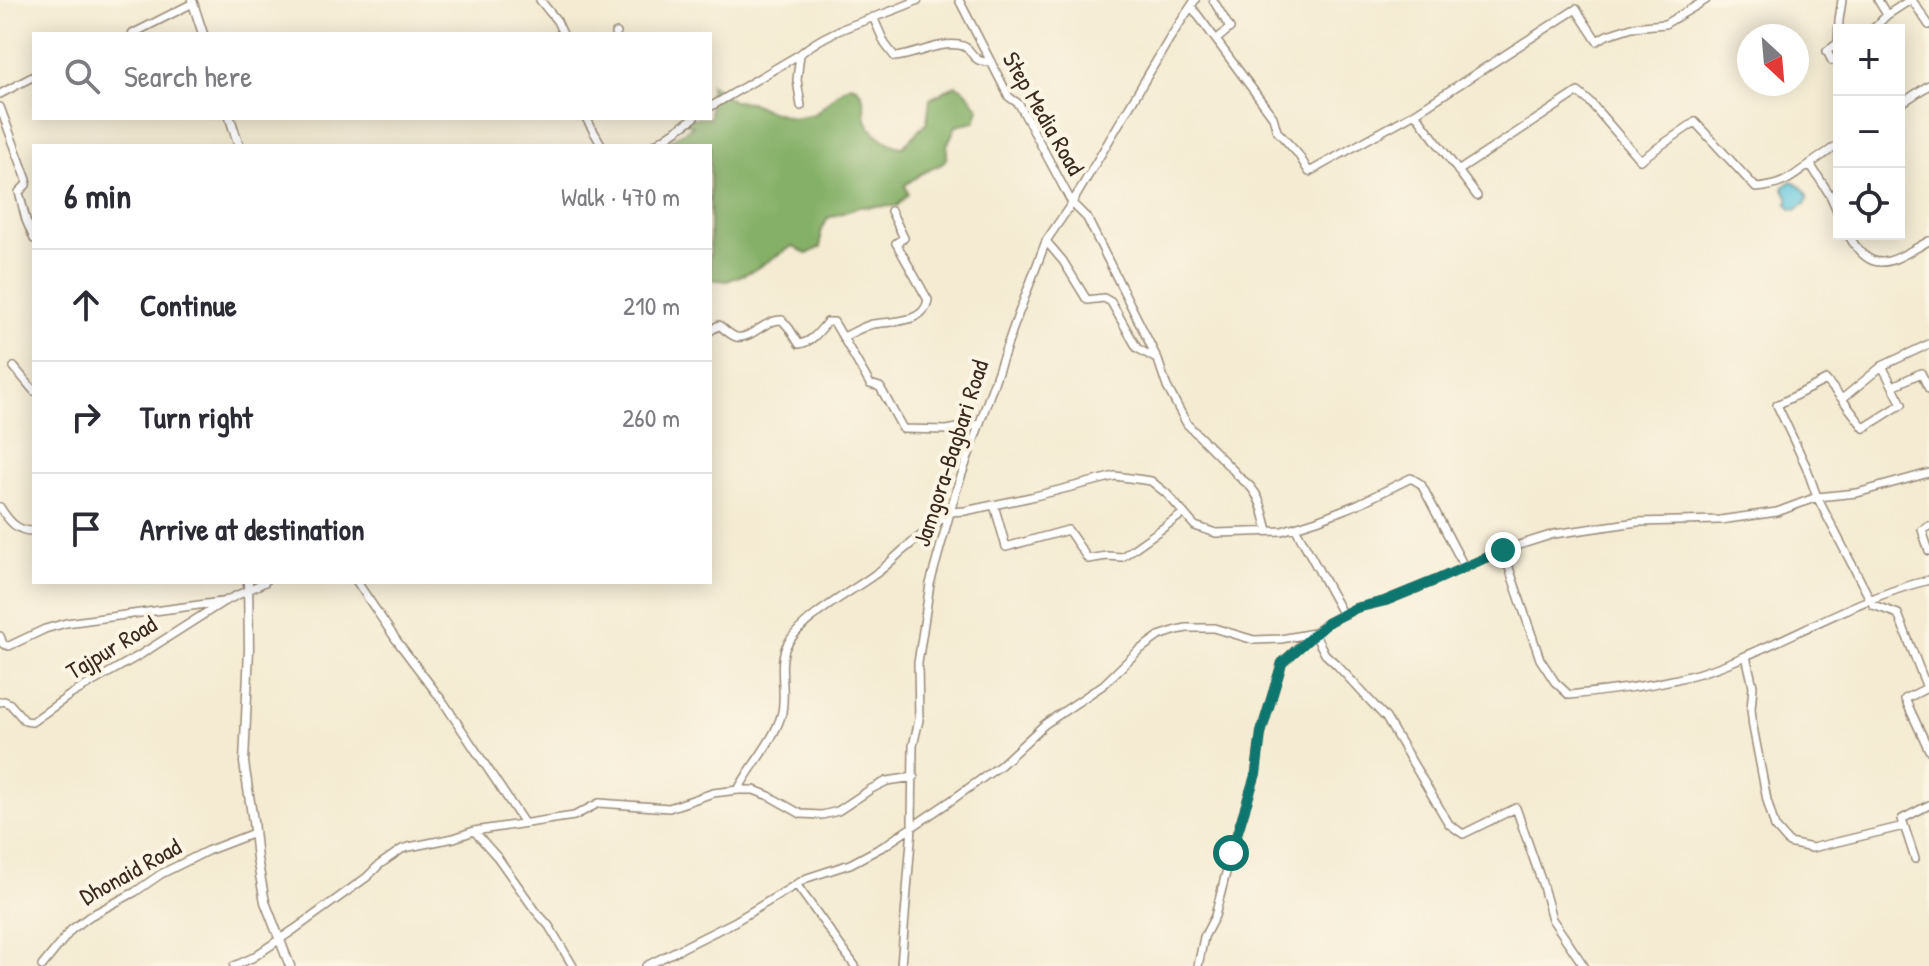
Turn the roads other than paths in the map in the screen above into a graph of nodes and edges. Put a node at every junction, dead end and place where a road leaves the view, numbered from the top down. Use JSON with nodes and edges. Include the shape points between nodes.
{"nodes":[{"id":1,"x":540,"y":0,"type":"edge"},
{"id":2,"x":918,"y":0,"type":"edge"},
{"id":3,"x":959,"y":0,"type":"edge"},
{"id":4,"x":1213,"y":0,"type":"edge"},
{"id":5,"x":1706,"y":0,"type":"edge"},
{"id":6,"x":1842,"y":0,"type":"edge"},
{"id":7,"x":1878,"y":0,"type":"edge"},
{"id":8,"x":1911,"y":0,"type":"edge"},
{"id":9,"x":192,"y":1,"type":"edge"},
{"id":10,"x":1193,"y":3,"type":"edge"},
{"id":11,"x":1887,"y":15,"type":"junction"},
{"id":12,"x":873,"y":17,"type":"junction"},
{"id":13,"x":1839,"y":24,"type":"edge"},
{"id":14,"x":1878,"y":24,"type":"edge"},
{"id":15,"x":1929,"y":25,"type":"edge"},
{"id":16,"x":136,"y":32,"type":"edge"},
{"id":17,"x":202,"y":32,"type":"edge"},
{"id":18,"x":562,"y":32,"type":"edge"},
{"id":19,"x":1216,"y":40,"type":"junction"},
{"id":20,"x":800,"y":54,"type":"junction"},
{"id":21,"x":991,"y":62,"type":"junction"},
{"id":22,"x":32,"y":77,"type":"edge"},
{"id":23,"x":1929,"y":85,"type":"edge"},
{"id":24,"x":0,"y":94,"type":"edge"},
{"id":25,"x":1905,"y":101,"type":"edge"},
{"id":26,"x":712,"y":106,"type":"edge"},
{"id":27,"x":801,"y":106,"type":"dead end"},
{"id":28,"x":0,"y":107,"type":"edge"},
{"id":29,"x":1415,"y":113,"type":"junction"},
{"id":30,"x":231,"y":120,"type":"edge"},
{"id":31,"x":587,"y":120,"type":"edge"},
{"id":32,"x":691,"y":120,"type":"edge"},
{"id":33,"x":238,"y":144,"type":"edge"},
{"id":34,"x":601,"y":144,"type":"edge"},
{"id":35,"x":656,"y":144,"type":"edge"},
{"id":36,"x":1833,"y":148,"type":"edge"},
{"id":37,"x":1810,"y":164,"type":"junction"},
{"id":38,"x":1458,"y":171,"type":"junction"},
{"id":39,"x":1477,"y":196,"type":"dead end"},
{"id":40,"x":1833,"y":202,"type":"edge"},
{"id":41,"x":1072,"y":203,"type":"junction"},
{"id":42,"x":891,"y":211,"type":"dead end"},
{"id":43,"x":32,"y":234,"type":"edge"},
{"id":44,"x":1852,"y":240,"type":"edge"},
{"id":45,"x":1046,"y":241,"type":"junction"},
{"id":46,"x":1929,"y":241,"type":"edge"},
{"id":47,"x":712,"y":330,"type":"edge"},
{"id":48,"x":843,"y":337,"type":"junction"},
{"id":49,"x":1929,"y":344,"type":"edge"},
{"id":50,"x":1158,"y":360,"type":"junction"},
{"id":51,"x":1882,"y":366,"type":"junction"},
{"id":52,"x":14,"y":367,"type":"dead end"},
{"id":53,"x":1893,"y":386,"type":"junction"},
{"id":54,"x":32,"y":389,"type":"edge"},
{"id":55,"x":1929,"y":389,"type":"edge"},
{"id":56,"x":1842,"y":399,"type":"junction"},
{"id":57,"x":979,"y":424,"type":"junction"},
{"id":58,"x":1929,"y":473,"type":"edge"},
{"id":59,"x":1817,"y":497,"type":"junction"},
{"id":60,"x":994,"y":505,"type":"junction"},
{"id":61,"x":0,"y":507,"type":"edge"},
{"id":62,"x":950,"y":512,"type":"junction"},
{"id":63,"x":1184,"y":513,"type":"junction"},
{"id":64,"x":1929,"y":526,"type":"edge"},
{"id":65,"x":1295,"y":527,"type":"junction"},
{"id":66,"x":1268,"y":530,"type":"junction"},
{"id":67,"x":32,"y":531,"type":"edge"},
{"id":68,"x":1503,"y":550,"type":"junction"},
{"id":69,"x":1929,"y":551,"type":"edge"},
{"id":70,"x":1465,"y":568,"type":"junction"},
{"id":71,"x":1929,"y":580,"type":"edge"},
{"id":72,"x":358,"y":584,"type":"edge"},
{"id":73,"x":248,"y":585,"type":"edge"},
{"id":74,"x":1871,"y":599,"type":"junction"},
{"id":75,"x":223,"y":602,"type":"junction"},
{"id":76,"x":1343,"y":615,"type":"junction"},
{"id":77,"x":1314,"y":633,"type":"junction"},
{"id":78,"x":0,"y":636,"type":"edge"},
{"id":79,"x":1746,"y":656,"type":"junction"},
{"id":80,"x":0,"y":702,"type":"edge"},
{"id":81,"x":1929,"y":750,"type":"edge"},
{"id":82,"x":914,"y":777,"type":"junction"},
{"id":83,"x":738,"y":790,"type":"junction"},
{"id":84,"x":1929,"y":805,"type":"edge"},
{"id":85,"x":524,"y":823,"type":"junction"},
{"id":86,"x":1904,"y":826,"type":"junction"},
{"id":87,"x":912,"y":828,"type":"junction"},
{"id":88,"x":474,"y":831,"type":"junction"},
{"id":89,"x":254,"y":833,"type":"junction"},
{"id":90,"x":1915,"y":859,"type":"dead end"},
{"id":91,"x":796,"y":884,"type":"junction"},
{"id":92,"x":279,"y":939,"type":"junction"},
{"id":93,"x":42,"y":966,"type":"edge"},
{"id":94,"x":234,"y":966,"type":"edge"},
{"id":95,"x":290,"y":966,"type":"edge"},
{"id":96,"x":573,"y":966,"type":"edge"},
{"id":97,"x":646,"y":966,"type":"edge"},
{"id":98,"x":855,"y":966,"type":"edge"},
{"id":99,"x":901,"y":966,"type":"edge"},
{"id":100,"x":1198,"y":966,"type":"edge"},
{"id":101,"x":1584,"y":966,"type":"edge"}],
"edges":[{"from":1,"to":18,"type":"street"},
{"from":2,"to":12,"type":"street"},
{"from":3,"to":21,"type":"street","name":"Step Media Road"},
{"from":4,"to":19,"type":"street","via":[[1230,28]]},
{"from":5,"to":29,"type":"street","via":[[1665,24],[1632,27],[1597,41],[1576,9]]},
{"from":6,"to":13,"type":"street"},
{"from":7,"to":11,"type":"street"},
{"from":8,"to":11,"type":"street"},
{"from":8,"to":15,"type":"street"},
{"from":9,"to":16,"type":"street"},
{"from":9,"to":17,"type":"street"},
{"from":10,"to":19,"type":"street"},
{"from":10,"to":41,"type":"street","name":"Jamgora-Bagbari Road"},
{"from":11,"to":14,"type":"street"},
{"from":12,"to":20,"type":"street","via":[[816,41]]},
{"from":12,"to":21,"type":"street","via":[[895,57],[957,45],[976,60]]},
{"from":19,"to":29,"type":"street","via":[[1309,172]]},
{"from":20,"to":26,"type":"street"},
{"from":20,"to":27,"type":"street"},
{"from":21,"to":41,"type":"street","name":"Step Media Road"},
{"from":22,"to":24,"type":"street"},
{"from":23,"to":25,"type":"street"},
{"from":28,"to":43,"type":"street","via":[[27,180],[19,192]]},
{"from":29,"to":38,"type":"street"},
{"from":30,"to":33,"type":"street"},
{"from":31,"to":34,"type":"street"},
{"from":32,"to":35,"type":"street"},
{"from":36,"to":37,"type":"street"},
{"from":37,"to":38,"type":"street","via":[[1784,183],[1756,188],[1695,122],[1640,160],[1578,92]]},
{"from":37,"to":40,"type":"street"},
{"from":38,"to":39,"type":"street"},
{"from":41,"to":45,"type":"street","name":"Jamgora-Bagbari Road"},
{"from":41,"to":50,"type":"street","name":"Step Media Road","via":[[1087,218]]},
{"from":42,"to":48,"type":"street","via":[[904,238],[896,243],[928,305],[903,321],[868,325]]},
{"from":44,"to":46,"type":"street","via":[[1860,254],[1886,264]]},
{"from":45,"to":50,"type":"street","via":[[1087,300],[1111,302],[1137,348]]},
{"from":45,"to":57,"type":"street","name":"Jamgora-Bagbari Road"},
{"from":47,"to":48,"type":"street","via":[[719,325],[734,337],[743,337],[774,319],[782,320],[799,344],[834,322]]},
{"from":48,"to":57,"type":"street","via":[[903,429]]},
{"from":49,"to":51,"type":"street"},
{"from":50,"to":66,"type":"street","name":"Step Media Road","via":[[1187,424],[1252,488]]},
{"from":51,"to":53,"type":"street"},
{"from":51,"to":56,"type":"street"},
{"from":52,"to":54,"type":"street"},
{"from":53,"to":55,"type":"street","via":[[1921,373]]},
{"from":53,"to":56,"type":"street","via":[[1902,404],[1864,428]]},
{"from":56,"to":59,"type":"street","via":[[1826,380],[1777,405]]},
{"from":57,"to":62,"type":"street","name":"Jamgora-Bagbari Road"},
{"from":58,"to":59,"type":"street","via":[[1857,493]]},
{"from":59,"to":68,"type":"street","via":[[1777,512],[1637,522],[1554,534]]},
{"from":59,"to":74,"type":"street"},
{"from":60,"to":62,"type":"street"},
{"from":60,"to":63,"type":"street","via":[[1115,476],[1151,481]]},
{"from":60,"to":63,"type":"street","via":[[1006,547],[1068,530],[1088,559],[1122,557]]},
{"from":61,"to":67,"type":"street","via":[[11,523]]},
{"from":62,"to":82,"type":"street","name":"Jamgora-Bagbari Road","via":[[930,584],[918,663]]},
{"from":62,"to":83,"type":"street","via":[[794,635],[784,652],[782,715]]},
{"from":63,"to":66,"type":"street","via":[[1195,526],[1216,533]]},
{"from":64,"to":69,"type":"street","via":[[1922,530]]},
{"from":65,"to":66,"type":"street"},
{"from":65,"to":70,"type":"street","via":[[1411,478],[1421,484]]},
{"from":65,"to":76,"type":"street"},
{"from":68,"to":70,"type":"street"},
{"from":68,"to":79,"type":"street","via":[[1540,659],[1569,695],[1641,687]]},
{"from":70,"to":76,"type":"street"},
{"from":71,"to":74,"type":"street"},
{"from":72,"to":85,"type":"street"},
{"from":73,"to":75,"type":"street","name":"Tajpur Road"},
{"from":73,"to":89,"type":"street","via":[[244,763]]},
{"from":74,"to":79,"type":"street"},
{"from":74,"to":81,"type":"street","via":[[1873,605],[1898,614],[1927,688],[1905,699]]},
{"from":75,"to":78,"type":"street","via":[[66,623],[9,646]]},
{"from":75,"to":80,"type":"street","name":"Tajpur Road","via":[[32,722]]},
{"from":76,"to":77,"type":"street"},
{"from":77,"to":87,"type":"street","via":[[1254,640],[1214,628],[1187,628],[1159,636],[1001,765]]},
{"from":77,"to":100,"type":"street","via":[[1282,663],[1261,733],[1256,773]]},
{"from":77,"to":101,"type":"street","via":[[1325,654],[1386,718],[1449,824],[1463,834],[1516,808],[1552,919]]},
{"from":79,"to":86,"type":"street","via":[[1767,800],[1775,827],[1789,843],[1812,848]]},
{"from":82,"to":83,"type":"street","via":[[887,781],[822,815],[801,814],[754,790]]},
{"from":82,"to":87,"type":"street","name":"Jamgora-Bagbari Road"},
{"from":83,"to":85,"type":"street","via":[[669,808],[599,803],[574,816]]},
{"from":84,"to":86,"type":"street","via":[[1902,819]]},
{"from":85,"to":88,"type":"street"},
{"from":86,"to":90,"type":"street"},
{"from":87,"to":91,"type":"street","via":[[866,856]]},
{"from":87,"to":99,"type":"street","name":"Jamgora-Bagbari Road"},
{"from":88,"to":92,"type":"street","via":[[402,849]]},
{"from":88,"to":96,"type":"street","via":[[549,926]]},
{"from":89,"to":92,"type":"street","via":[[265,902]]},
{"from":89,"to":93,"type":"street","name":"Dhonaid Road","via":[[161,874],[82,921]]},
{"from":91,"to":97,"type":"street"},
{"from":91,"to":98,"type":"street"},
{"from":92,"to":94,"type":"street"},
{"from":92,"to":95,"type":"street"}]}
